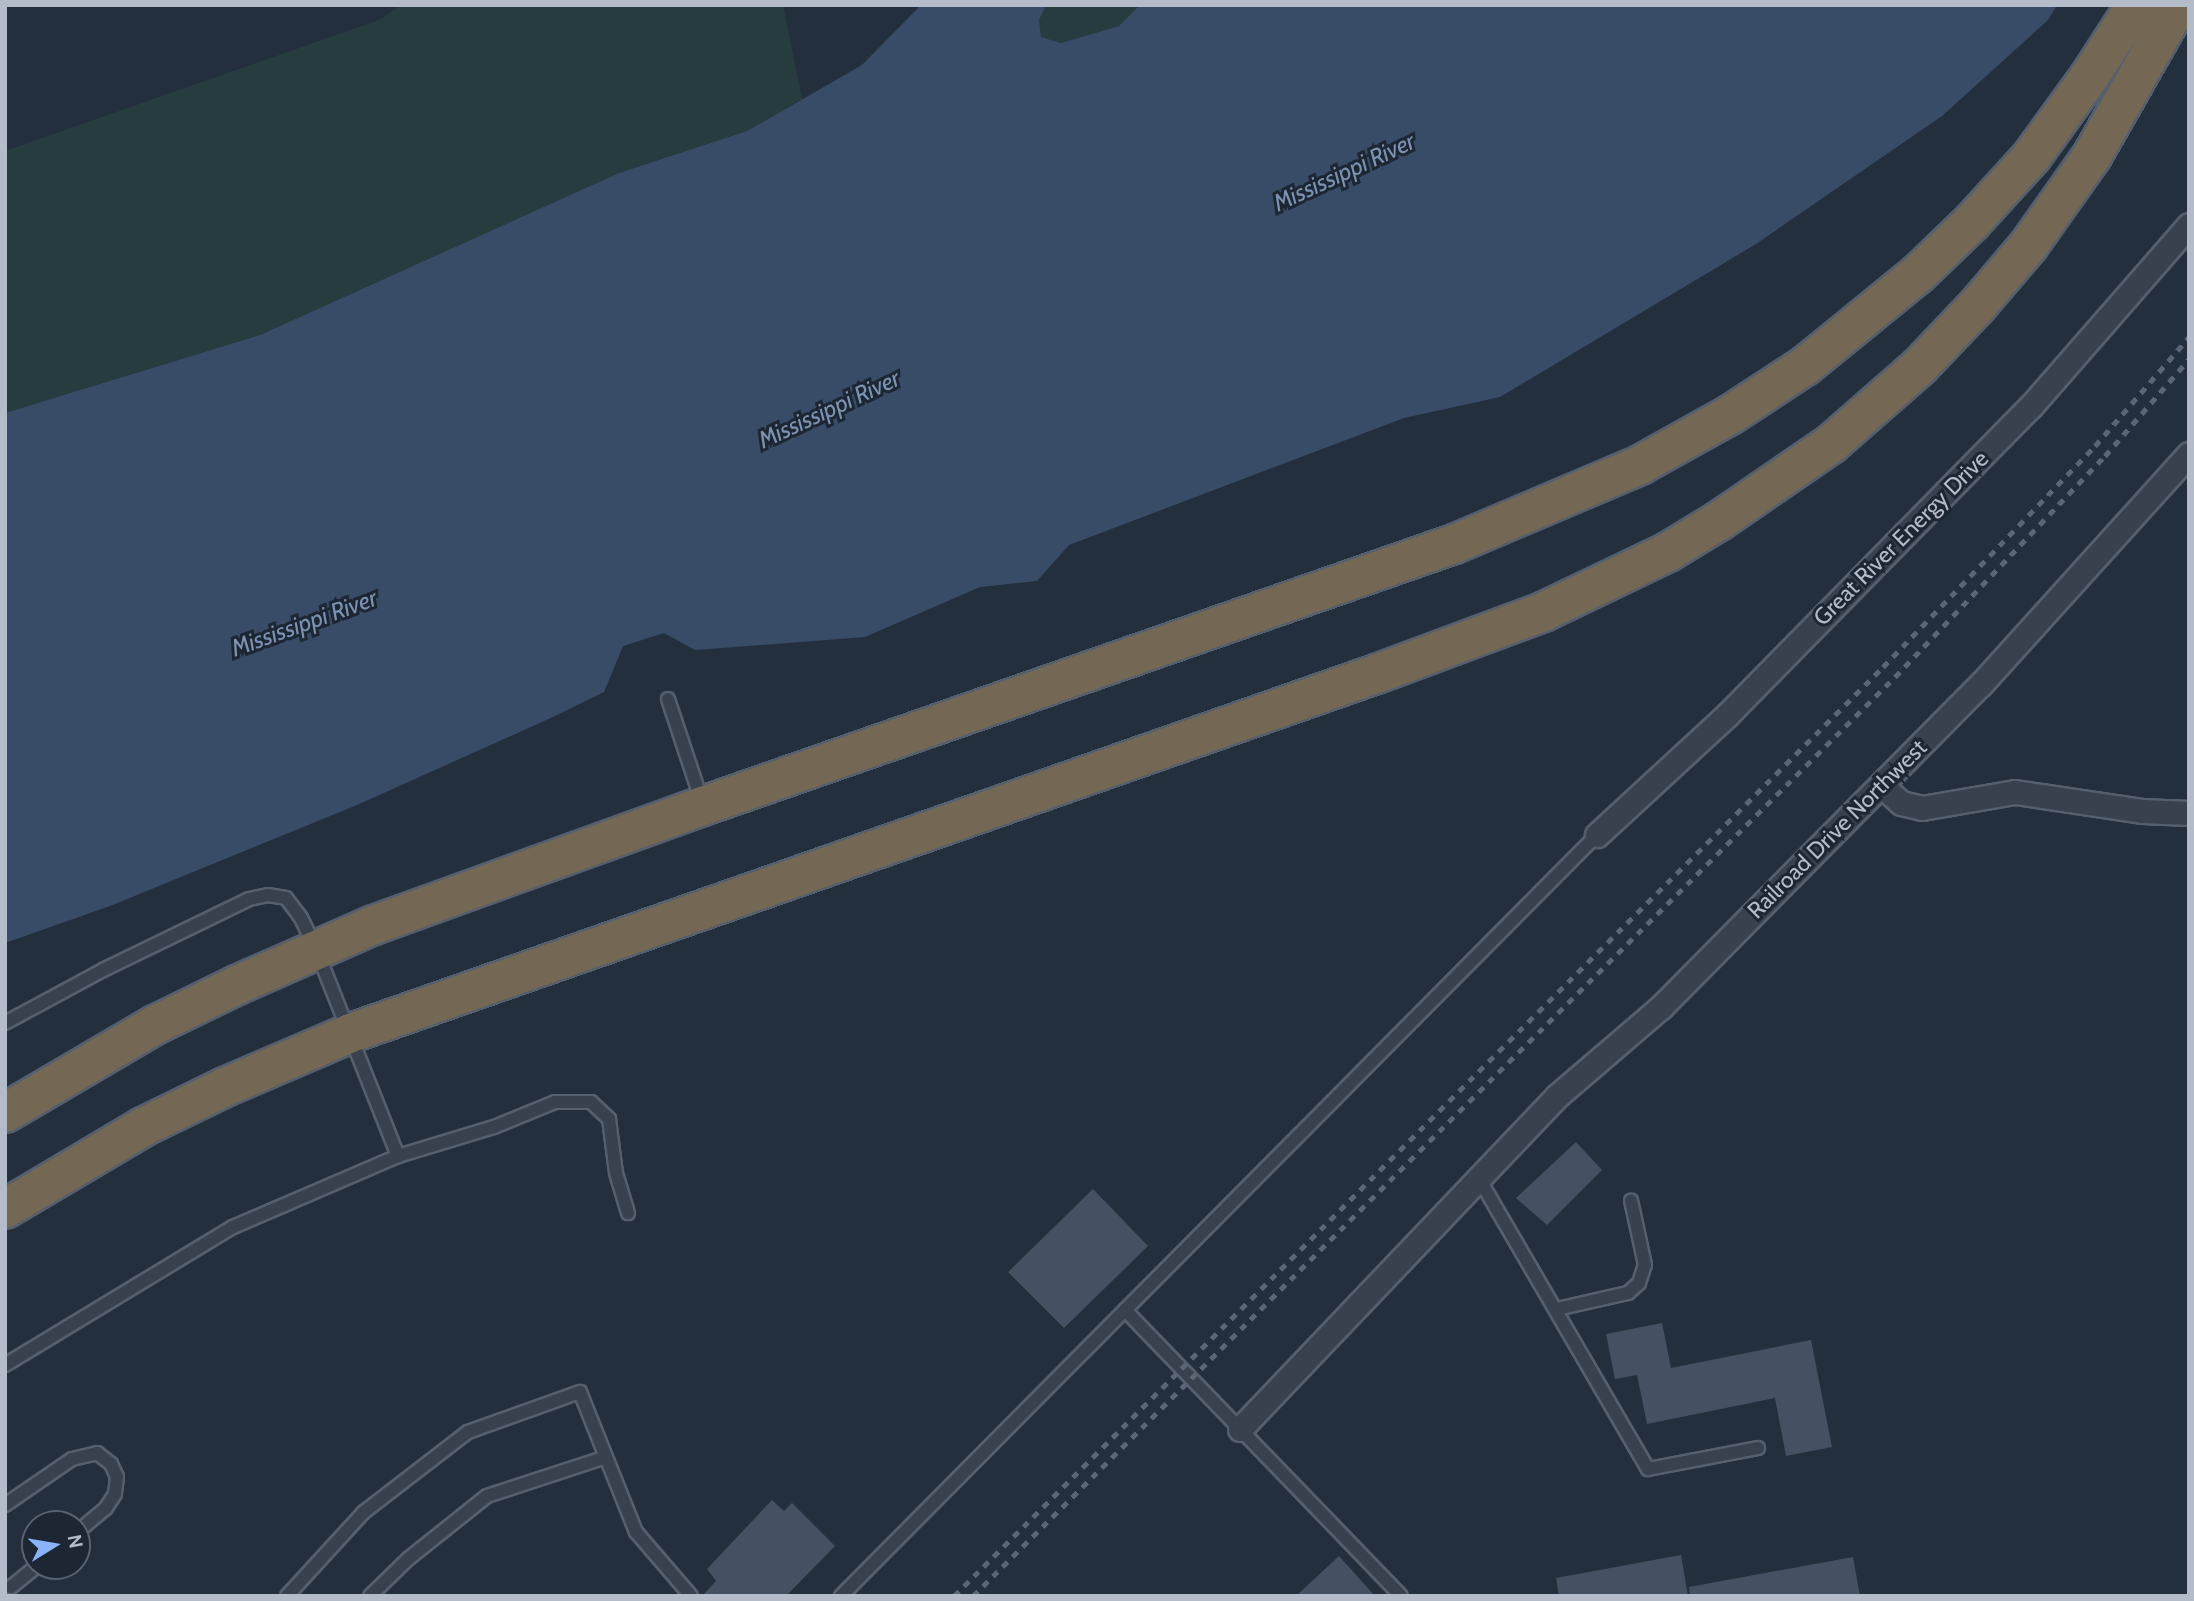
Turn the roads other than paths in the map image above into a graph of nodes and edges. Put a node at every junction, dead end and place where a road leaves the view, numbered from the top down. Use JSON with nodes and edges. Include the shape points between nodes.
{"nodes":[{"id":1,"x":2136,"y":5,"type":"edge"},
{"id":2,"x":2178,"y":5,"type":"edge"},
{"id":3,"x":2189,"y":225,"type":"edge"},
{"id":4,"x":2189,"y":453,"type":"edge"},
{"id":5,"x":668,"y":699,"type":"dead end"},
{"id":6,"x":1881,"y":785,"type":"junction"},
{"id":7,"x":703,"y":806,"type":"junction"},
{"id":8,"x":2189,"y":813,"type":"edge"},
{"id":9,"x":1597,"y":835,"type":"joint"},
{"id":10,"x":316,"y":950,"type":"junction"},
{"id":11,"x":5,"y":1023,"type":"edge"},
{"id":12,"x":351,"y":1033,"type":"junction"},
{"id":13,"x":5,"y":1114,"type":"edge"},
{"id":14,"x":398,"y":1156,"type":"junction"},
{"id":15,"x":1473,"y":1182,"type":"junction"},
{"id":16,"x":1631,"y":1200,"type":"dead end"},
{"id":17,"x":5,"y":1209,"type":"edge"},
{"id":18,"x":628,"y":1213,"type":"dead end"},
{"id":19,"x":1556,"y":1309,"type":"junction"},
{"id":20,"x":1125,"y":1310,"type":"junction"},
{"id":21,"x":5,"y":1365,"type":"edge"},
{"id":22,"x":1240,"y":1429,"type":"junction"},
{"id":23,"x":1758,"y":1448,"type":"dead end"},
{"id":24,"x":606,"y":1457,"type":"junction"},
{"id":25,"x":5,"y":1505,"type":"edge"},
{"id":26,"x":91,"y":1520,"type":"edge"},
{"id":27,"x":287,"y":1596,"type":"edge"},
{"id":28,"x":370,"y":1596,"type":"edge"},
{"id":29,"x":691,"y":1596,"type":"edge"},
{"id":30,"x":841,"y":1596,"type":"edge"},
{"id":31,"x":1401,"y":1596,"type":"edge"}],
"edges":[{"from":1,"to":7,"type":"highway","via":[[2032,156],[1927,266],[1805,366],[1682,442],[1590,488],[1454,544]]},
{"from":2,"to":12,"type":"highway","via":[[2092,156],[2029,245],[1978,305],[1920,366],[1831,444],[1668,552],[1543,612],[1405,664]]},
{"from":3,"to":9,"type":"street","name":"Great River Energy Drive","via":[[2031,406],[1728,715]]},
{"from":4,"to":6,"type":"street","name":"Railroad Drive Northwest","via":[[1981,684]]},
{"from":5,"to":7,"type":"lane"},
{"from":6,"to":8,"type":"street","via":[[1901,803],[1922,808],[2015,792],[2142,811]]},
{"from":6,"to":15,"type":"street","name":"Railroad Drive Northwest","via":[[1661,1007],[1566,1088]]},
{"from":7,"to":10,"type":"highway"},
{"from":9,"to":20,"type":"lane"},
{"from":10,"to":11,"type":"lane","via":[[286,898],[249,899]]},
{"from":10,"to":12,"type":"lane"},
{"from":10,"to":13,"type":"highway","via":[[145,1030]]},
{"from":12,"to":14,"type":"lane"},
{"from":12,"to":17,"type":"highway","via":[[144,1127]]},
{"from":14,"to":18,"type":"lane","via":[[494,1127],[555,1102],[591,1102],[609,1119],[616,1174]]},
{"from":14,"to":21,"type":"lane","via":[[233,1227]]},
{"from":15,"to":19,"type":"lane"},
{"from":15,"to":22,"type":"street","name":"Railroad Drive Northwest"},
{"from":16,"to":19,"type":"lane","via":[[1645,1265],[1639,1283],[1628,1293]]},
{"from":19,"to":23,"type":"lane","via":[[1648,1469]]},
{"from":20,"to":22,"type":"lane"},
{"from":20,"to":30,"type":"lane"},
{"from":22,"to":31,"type":"lane"},
{"from":24,"to":27,"type":"lane","via":[[580,1392],[468,1432],[364,1512]]},
{"from":24,"to":28,"type":"lane","via":[[487,1496]]},
{"from":24,"to":29,"type":"lane","via":[[636,1532]]},
{"from":25,"to":26,"type":"lane","via":[[72,1459],[97,1453],[111,1464],[117,1477],[116,1494]]}]}
